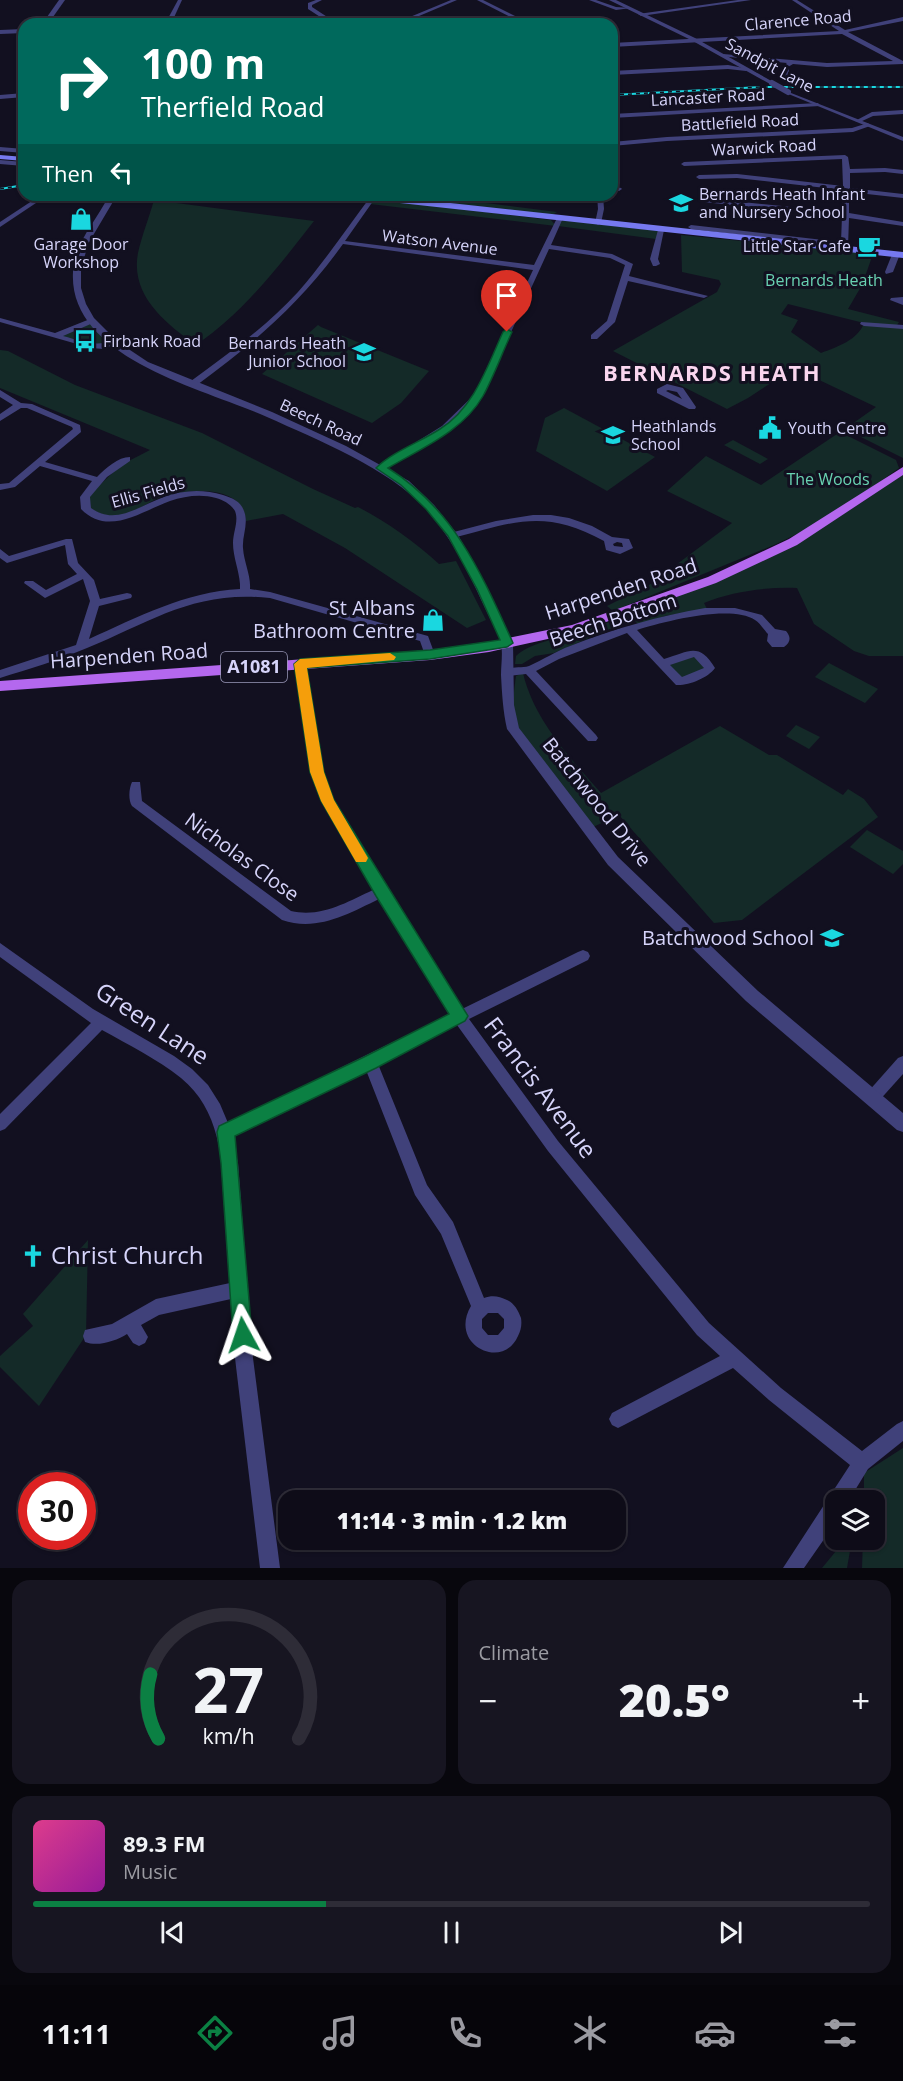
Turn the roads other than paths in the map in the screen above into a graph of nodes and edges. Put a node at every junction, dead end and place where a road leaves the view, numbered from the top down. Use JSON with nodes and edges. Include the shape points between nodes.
{"nodes":[{"id":1,"x":62,"y":0,"type":"edge"},
{"id":2,"x":180,"y":0,"type":"edge"},
{"id":3,"x":320,"y":0,"type":"edge"},
{"id":4,"x":455,"y":0,"type":"edge"},
{"id":5,"x":479,"y":0,"type":"edge"},
{"id":6,"x":591,"y":0,"type":"edge"},
{"id":7,"x":612,"y":0,"type":"edge"},
{"id":8,"x":748,"y":0,"type":"edge"},
{"id":9,"x":794,"y":0,"type":"edge"},
{"id":10,"x":629,"y":8,"type":"junction"},
{"id":11,"x":641,"y":14,"type":"junction"},
{"id":12,"x":49,"y":18,"type":"edge"},
{"id":13,"x":171,"y":18,"type":"edge"},
{"id":14,"x":326,"y":18,"type":"edge"},
{"id":15,"x":411,"y":18,"type":"edge"},
{"id":16,"x":516,"y":18,"type":"edge"},
{"id":17,"x":903,"y":19,"type":"edge"},
{"id":18,"x":891,"y":21,"type":"junction"},
{"id":19,"x":903,"y":27,"type":"edge"},
{"id":20,"x":18,"y":31,"type":"edge"},
{"id":21,"x":0,"y":32,"type":"edge"},
{"id":22,"x":844,"y":32,"type":"junction"},
{"id":23,"x":693,"y":39,"type":"junction"},
{"id":24,"x":618,"y":45,"type":"edge"},
{"id":25,"x":721,"y":55,"type":"junction"},
{"id":26,"x":792,"y":62,"type":"junction"},
{"id":27,"x":902,"y":63,"type":"edge"},
{"id":28,"x":718,"y":67,"type":"junction"},
{"id":29,"x":746,"y":69,"type":"junction"},
{"id":30,"x":618,"y":73,"type":"edge"},
{"id":31,"x":787,"y":73,"type":"dead end"},
{"id":32,"x":18,"y":96,"type":"edge"},
{"id":33,"x":0,"y":98,"type":"edge"},
{"id":34,"x":807,"y":103,"type":"junction"},
{"id":35,"x":903,"y":111,"type":"edge"},
{"id":36,"x":618,"y":116,"type":"edge"},
{"id":37,"x":858,"y":121,"type":"junction"},
{"id":38,"x":868,"y":125,"type":"junction"},
{"id":39,"x":903,"y":140,"type":"edge"},
{"id":40,"x":618,"y":143,"type":"edge"},
{"id":41,"x":0,"y":149,"type":"edge"},
{"id":42,"x":18,"y":150,"type":"edge"},
{"id":43,"x":0,"y":160,"type":"edge"},
{"id":44,"x":18,"y":162,"type":"edge"},
{"id":45,"x":684,"y":164,"type":"dead end"},
{"id":46,"x":847,"y":171,"type":"junction"},
{"id":47,"x":903,"y":172,"type":"edge"},
{"id":48,"x":699,"y":177,"type":"dead end"},
{"id":49,"x":846,"y":189,"type":"junction"},
{"id":50,"x":903,"y":196,"type":"edge"},
{"id":51,"x":703,"y":200,"type":"dead end"},
{"id":52,"x":36,"y":201,"type":"edge"},
{"id":53,"x":109,"y":201,"type":"edge"},
{"id":54,"x":370,"y":201,"type":"edge"},
{"id":55,"x":409,"y":201,"type":"edge"},
{"id":56,"x":600,"y":201,"type":"edge"},
{"id":57,"x":846,"y":215,"type":"junction"},
{"id":58,"x":560,"y":218,"type":"junction"},
{"id":59,"x":598,"y":223,"type":"junction"},
{"id":60,"x":0,"y":224,"type":"edge"},
{"id":61,"x":903,"y":224,"type":"edge"},
{"id":62,"x":692,"y":228,"type":"dead end"},
{"id":63,"x":661,"y":230,"type":"junction"},
{"id":64,"x":708,"y":232,"type":"junction"},
{"id":65,"x":340,"y":242,"type":"junction"},
{"id":66,"x":844,"y":246,"type":"junction"},
{"id":67,"x":547,"y":247,"type":"junction"},
{"id":68,"x":900,"y":255,"type":"edge"},
{"id":69,"x":656,"y":264,"type":"dead end"},
{"id":70,"x":537,"y":268,"type":"junction"},
{"id":71,"x":889,"y":272,"type":"dead end"},
{"id":72,"x":626,"y":278,"type":"junction"},
{"id":73,"x":704,"y":296,"type":"dead end"},
{"id":74,"x":0,"y":320,"type":"edge"},
{"id":75,"x":90,"y":321,"type":"junction"},
{"id":76,"x":864,"y":324,"type":"dead end"},
{"id":77,"x":903,"y":327,"type":"edge"},
{"id":78,"x":595,"y":334,"type":"dead end"},
{"id":79,"x":56,"y":336,"type":"junction"},
{"id":80,"x":113,"y":343,"type":"junction"},
{"id":81,"x":194,"y":383,"type":"junction"},
{"id":82,"x":0,"y":393,"type":"edge"},
{"id":83,"x":19,"y":405,"type":"junction"},
{"id":84,"x":0,"y":418,"type":"edge"},
{"id":85,"x":127,"y":459,"type":"dead end"},
{"id":86,"x":39,"y":463,"type":"junction"},
{"id":87,"x":381,"y":468,"type":"junction"},
{"id":88,"x":903,"y":470,"type":"edge"},
{"id":89,"x":99,"y":480,"type":"junction"},
{"id":90,"x":0,"y":487,"type":"edge"},
{"id":91,"x":453,"y":535,"type":"junction"},
{"id":92,"x":610,"y":540,"type":"dead end"},
{"id":93,"x":6,"y":559,"type":"edge"},
{"id":94,"x":83,"y":575,"type":"junction"},
{"id":95,"x":29,"y":583,"type":"dead end"},
{"id":96,"x":245,"y":591,"type":"junction"},
{"id":97,"x":127,"y":596,"type":"dead end"},
{"id":98,"x":94,"y":604,"type":"junction"},
{"id":99,"x":630,"y":630,"type":"junction"},
{"id":100,"x":773,"y":633,"type":"dead end"},
{"id":101,"x":507,"y":643,"type":"junction"},
{"id":102,"x":81,"y":646,"type":"junction"},
{"id":103,"x":430,"y":655,"type":"junction"},
{"id":104,"x":662,"y":663,"type":"dead end"},
{"id":105,"x":300,"y":664,"type":"junction"},
{"id":106,"x":529,"y":670,"type":"junction"},
{"id":107,"x":508,"y":672,"type":"junction"},
{"id":108,"x":0,"y":674,"type":"edge"},
{"id":109,"x":0,"y":686,"type":"edge"},
{"id":110,"x":592,"y":738,"type":"dead end"},
{"id":111,"x":136,"y":785,"type":"dead end"},
{"id":112,"x":381,"y":892,"type":"junction"},
{"id":113,"x":0,"y":949,"type":"edge"},
{"id":114,"x":583,"y":956,"type":"dead end"},
{"id":115,"x":460,"y":1016,"type":"junction"},
{"id":116,"x":101,"y":1022,"type":"junction"},
{"id":117,"x":370,"y":1063,"type":"junction"},
{"id":118,"x":903,"y":1063,"type":"edge"},
{"id":119,"x":872,"y":1098,"type":"junction"},
{"id":120,"x":0,"y":1124,"type":"edge"},
{"id":121,"x":903,"y":1124,"type":"edge"},
{"id":122,"x":225,"y":1132,"type":"junction"},
{"id":123,"x":239,"y":1289,"type":"junction"},
{"id":124,"x":480,"y":1308,"type":"dead end"},
{"id":125,"x":91,"y":1336,"type":"dead end"},
{"id":126,"x":735,"y":1358,"type":"junction"},
{"id":127,"x":618,"y":1419,"type":"dead end"},
{"id":128,"x":903,"y":1430,"type":"edge"},
{"id":129,"x":862,"y":1463,"type":"junction"},
{"id":130,"x":844,"y":1490,"type":"edge"},
{"id":131,"x":825,"y":1521,"type":"edge"},
{"id":132,"x":270,"y":1568,"type":"edge"},
{"id":133,"x":793,"y":1568,"type":"edge"}],
"edges":[{"from":1,"to":12,"type":"street"},
{"from":2,"to":13,"type":"street"},
{"from":3,"to":14,"type":"street","via":[[310,4],[310,8]]},
{"from":4,"to":15,"type":"street"},
{"from":5,"to":16,"type":"street"},
{"from":6,"to":10,"type":"street","name":"Sandpit Lane","via":[[616,9]]},
{"from":7,"to":10,"type":"street","name":"Sandpit Lane"},
{"from":8,"to":11,"type":"street"},
{"from":9,"to":22,"type":"street"},
{"from":10,"to":11,"type":"street","name":"Sandpit Lane"},
{"from":11,"to":23,"type":"street","name":"Sandpit Lane"},
{"from":17,"to":18,"type":"street","name":"Clarence Road"},
{"from":18,"to":19,"type":"street"},
{"from":18,"to":22,"type":"street","name":"Clarence Road"},
{"from":20,"to":21,"type":"street"},
{"from":22,"to":23,"type":"street","name":"Clarence Road"},
{"from":22,"to":27,"type":"street"},
{"from":23,"to":24,"type":"street","name":"Clarence Road"},
{"from":23,"to":25,"type":"street","name":"Sandpit Lane"},
{"from":25,"to":26,"type":"street"},
{"from":25,"to":28,"type":"street"},
{"from":25,"to":29,"type":"street","name":"Sandpit Lane"},
{"from":26,"to":27,"type":"street"},
{"from":26,"to":31,"type":"street","via":[[794,69]]},
{"from":28,"to":29,"type":"street"},
{"from":28,"to":30,"type":"street"},
{"from":29,"to":34,"type":"street","name":"Sandpit Lane","bridge":true},
{"from":32,"to":33,"type":"street"},
{"from":34,"to":36,"type":"street","name":"Lancaster Road"},
{"from":34,"to":37,"type":"street","name":"Sandpit Lane"},
{"from":35,"to":37,"type":"street","via":[[872,114]]},
{"from":37,"to":38,"type":"street","name":"Sandpit Lane"},
{"from":38,"to":39,"type":"street","name":"Sandpit Lane"},
{"from":38,"to":40,"type":"street","name":"Battlefield Road","via":[[854,130]]},
{"from":41,"to":42,"type":"street"},
{"from":43,"to":44,"type":"main road"},
{"from":45,"to":46,"type":"street","name":"Warwick Road","via":[[845,157]]},
{"from":46,"to":47,"type":"street"},
{"from":46,"to":49,"type":"street"},
{"from":48,"to":49,"type":"street","via":[[737,176]]},
{"from":49,"to":50,"type":"street"},
{"from":49,"to":57,"type":"street"},
{"from":51,"to":57,"type":"street"},
{"from":52,"to":60,"type":"street"},
{"from":53,"to":75,"type":"street","name":"Beech Road","via":[[86,239],[77,266],[79,293]]},
{"from":54,"to":65,"type":"street"},
{"from":55,"to":58,"type":"main road"},
{"from":56,"to":59,"type":"street"},
{"from":57,"to":61,"type":"street"},
{"from":57,"to":66,"type":"street"},
{"from":58,"to":59,"type":"main road"},
{"from":58,"to":67,"type":"street"},
{"from":59,"to":63,"type":"main road"},
{"from":62,"to":64,"type":"street"},
{"from":63,"to":64,"type":"main road"},
{"from":63,"to":69,"type":"street"},
{"from":64,"to":66,"type":"main road"},
{"from":65,"to":70,"type":"street","name":"Watson Avenue"},
{"from":65,"to":81,"type":"street","via":[[290,304]]},
{"from":66,"to":68,"type":"main road"},
{"from":67,"to":70,"type":"street"},
{"from":67,"to":72,"type":"street","via":[[623,260],[628,264]]},
{"from":68,"to":71,"type":"street"},
{"from":70,"to":87,"type":"street","via":[[478,396],[466,412],[447,430]]},
{"from":72,"to":73,"type":"street"},
{"from":72,"to":78,"type":"street","via":[[622,302],[611,321]]},
{"from":74,"to":79,"type":"street"},
{"from":75,"to":79,"type":"street"},
{"from":75,"to":80,"type":"street","name":"Beech Road"},
{"from":76,"to":77,"type":"street"},
{"from":79,"to":80,"type":"street","via":[[91,346]]},
{"from":80,"to":81,"type":"street","name":"Beech Road","via":[[146,364]]},
{"from":81,"to":87,"type":"street","name":"Beech Road"},
{"from":82,"to":83,"type":"street"},
{"from":83,"to":84,"type":"street"},
{"from":83,"to":86,"type":"street","via":[[76,425],[78,430]]},
{"from":85,"to":89,"type":"street","name":"Ellis Fields"},
{"from":86,"to":89,"type":"street","name":"Ellis Fields"},
{"from":86,"to":90,"type":"street","via":[[12,485]]},
{"from":87,"to":91,"type":"street","name":"Beech Road","via":[[405,483]]},
{"from":88,"to":101,"type":"main road","name":"Harpenden Road","number":"A1081","via":[[793,542],[712,580],[575,629]]},
{"from":89,"to":96,"type":"street","name":"Ellis Fields","via":[[85,497],[85,505],[93,515],[105,518],[132,515],[183,495],[211,494],[232,502],[241,516],[238,548],[246,575]]},
{"from":91,"to":92,"type":"street","via":[[543,516],[586,526]]},
{"from":91,"to":101,"type":"street","name":"Beech Road"},
{"from":93,"to":94,"type":"street","via":[[69,541],[73,564]]},
{"from":94,"to":95,"type":"street","via":[[45,595]]},
{"from":94,"to":98,"type":"street","via":[[89,580]]},
{"from":96,"to":102,"type":"street","via":[[186,602]]},
{"from":96,"to":103,"type":"street","via":[[423,639]]},
{"from":97,"to":98,"type":"street"},
{"from":98,"to":102,"type":"street"},
{"from":99,"to":100,"type":"street","name":"Beech Bottom","via":[[717,609],[758,615]]},
{"from":99,"to":104,"type":"street"},
{"from":99,"to":106,"type":"street","name":"Beech Bottom","via":[[553,657]]},
{"from":101,"to":103,"type":"main road","name":"Harpenden Road","number":"A1081"},
{"from":101,"to":107,"type":"street","name":"Batchwood Drive"},
{"from":102,"to":108,"type":"street"},
{"from":103,"to":105,"type":"main road","name":"Harpenden Road","number":"A1081"},
{"from":105,"to":109,"type":"main road","name":"Harpenden Road","number":"A1081"},
{"from":105,"to":112,"type":"street","name":"Francis Avenue","via":[[317,772],[328,801]]},
{"from":106,"to":107,"type":"street"},
{"from":106,"to":110,"type":"street"},
{"from":107,"to":119,"type":"street","name":"Batchwood Drive","via":[[513,729],[613,861],[752,996]]},
{"from":111,"to":112,"type":"street","name":"Nicholas Close","via":[[136,803],[287,916],[297,920],[320,918]]},
{"from":112,"to":115,"type":"street","name":"Francis Avenue"},
{"from":113,"to":116,"type":"street","name":"Green Lane"},
{"from":114,"to":115,"type":"street"},
{"from":115,"to":117,"type":"street"},
{"from":115,"to":126,"type":"street","name":"Francis Avenue","via":[[553,1146],[703,1329]]},
{"from":116,"to":120,"type":"street"},
{"from":116,"to":122,"type":"street","name":"Green Lane","via":[[172,1062],[199,1084],[215,1106]]},
{"from":117,"to":122,"type":"street"},
{"from":117,"to":124,"type":"street","via":[[421,1190],[447,1228]]},
{"from":118,"to":119,"type":"street"},
{"from":119,"to":121,"type":"street","name":"Batchwood Drive"},
{"from":122,"to":123,"type":"street","name":"Green Lane"},
{"from":123,"to":125,"type":"street","via":[[156,1307],[135,1330]]},
{"from":123,"to":132,"type":"street","name":"Green Lane"},
{"from":126,"to":127,"type":"street"},
{"from":126,"to":129,"type":"street","name":"Francis Avenue"},
{"from":128,"to":129,"type":"street"},
{"from":129,"to":130,"type":"street"},
{"from":131,"to":133,"type":"street"}]}
